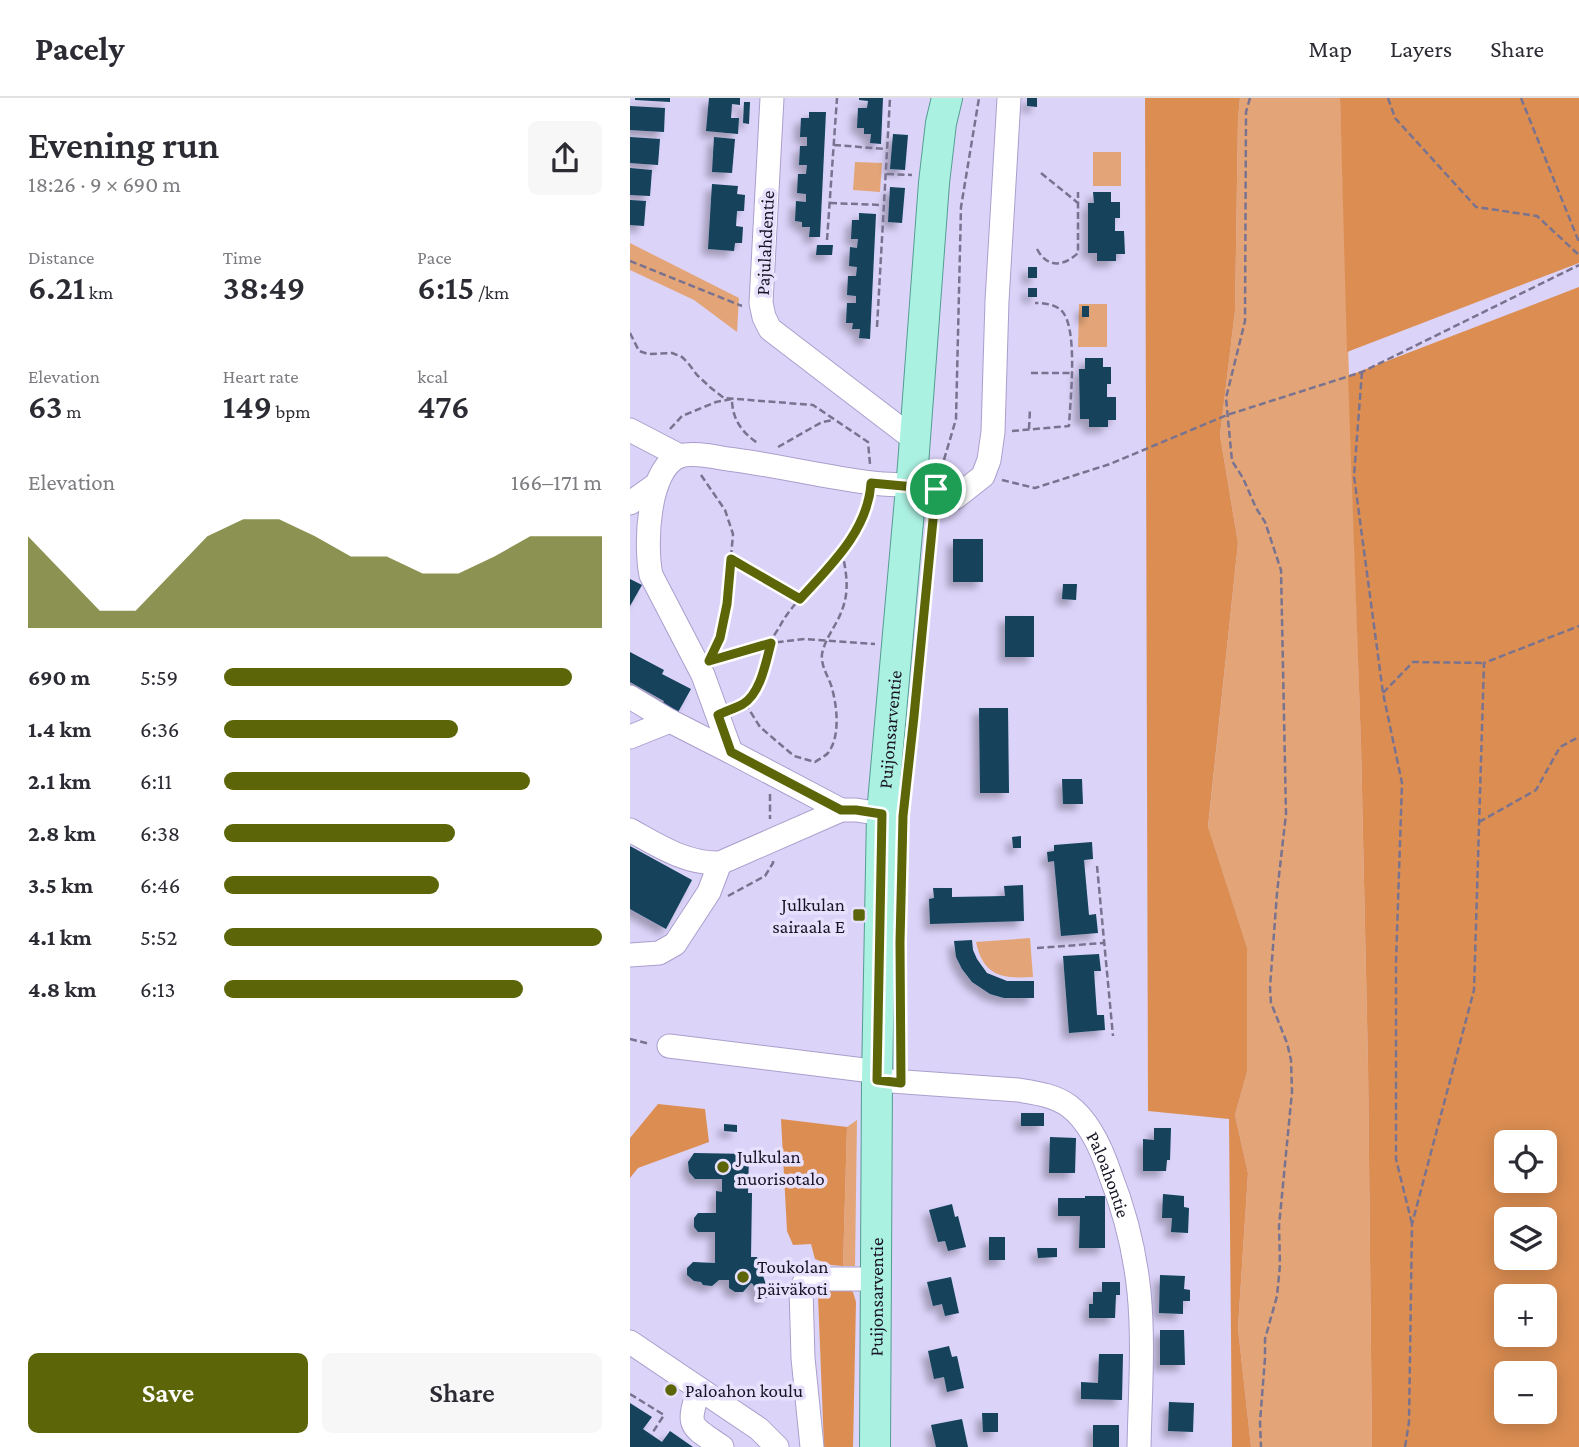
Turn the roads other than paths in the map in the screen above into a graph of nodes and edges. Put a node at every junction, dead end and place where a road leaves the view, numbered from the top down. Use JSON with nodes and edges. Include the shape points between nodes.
{"nodes":[{"id":1,"x":772,"y":98,"type":"edge"},
{"id":2,"x":947,"y":98,"type":"edge"},
{"id":3,"x":1009,"y":98,"type":"edge"},
{"id":4,"x":630,"y":430,"type":"edge"},
{"id":5,"x":915,"y":440,"type":"junction"},
{"id":6,"x":684,"y":456,"type":"junction"},
{"id":7,"x":657,"y":484,"type":"junction"},
{"id":8,"x":924,"y":487,"type":"junction"},
{"id":9,"x":630,"y":503,"type":"edge"},
{"id":10,"x":630,"y":697,"type":"edge"},
{"id":11,"x":670,"y":721,"type":"junction"},
{"id":12,"x":630,"y":737,"type":"edge"},
{"id":13,"x":731,"y":752,"type":"junction"},
{"id":14,"x":841,"y":810,"type":"junction"},
{"id":15,"x":882,"y":814,"type":"junction"},
{"id":16,"x":630,"y":830,"type":"edge"},
{"id":17,"x":720,"y":863,"type":"junction"},
{"id":18,"x":630,"y":956,"type":"edge"},
{"id":19,"x":669,"y":1046,"type":"dead end"},
{"id":20,"x":870,"y":1075,"type":"junction"},
{"id":21,"x":876,"y":1279,"type":"junction"},
{"id":22,"x":630,"y":1342,"type":"edge"},
{"id":23,"x":699,"y":1389,"type":"junction"},
{"id":24,"x":722,"y":1447,"type":"edge"},
{"id":25,"x":777,"y":1447,"type":"edge"},
{"id":26,"x":812,"y":1447,"type":"edge"},
{"id":27,"x":875,"y":1447,"type":"edge"},
{"id":28,"x":1139,"y":1447,"type":"edge"}],
"edges":[{"from":1,"to":5,"type":"street","name":"Pajulahdentie","via":[[761,303],[764,317],[770,329]]},
{"from":2,"to":5,"type":"main road","name":"Puijonsarventie","via":[[934,183]]},
{"from":3,"to":8,"type":"street","via":[[989,460],[983,476],[956,498]]},
{"from":4,"to":6,"type":"street"},
{"from":5,"to":8,"type":"main road","name":"Puijonsarventie"},
{"from":6,"to":7,"type":"street","via":[[669,464]]},
{"from":6,"to":8,"type":"street"},
{"from":7,"to":9,"type":"street"},
{"from":7,"to":13,"type":"street","via":[[650,513],[651,575],[703,675]]},
{"from":8,"to":15,"type":"main road","name":"Puijonsarventie"},
{"from":10,"to":11,"type":"street"},
{"from":11,"to":12,"type":"street"},
{"from":11,"to":13,"type":"street"},
{"from":13,"to":14,"type":"street"},
{"from":14,"to":15,"type":"street"},
{"from":14,"to":17,"type":"street"},
{"from":15,"to":20,"type":"main road","name":"Puijonsarventie"},
{"from":16,"to":17,"type":"street","via":[[677,855]]},
{"from":17,"to":18,"type":"street","via":[[709,892],[675,944],[659,953]]},
{"from":19,"to":20,"type":"street","name":"Paloahontie"},
{"from":20,"to":21,"type":"main road","name":"Puijonsarventie"},
{"from":20,"to":28,"type":"street","name":"Paloahontie","via":[[1038,1093],[1057,1099],[1080,1118],[1104,1156],[1132,1244],[1141,1324]]},
{"from":21,"to":26,"type":"street","via":[[812,1279],[801,1289]]},
{"from":21,"to":27,"type":"main road","name":"Puijonsarventie"},
{"from":22,"to":23,"type":"street"},
{"from":23,"to":24,"type":"street","via":[[691,1415],[695,1429]]},
{"from":23,"to":25,"type":"street","via":[[759,1429]]}]}
